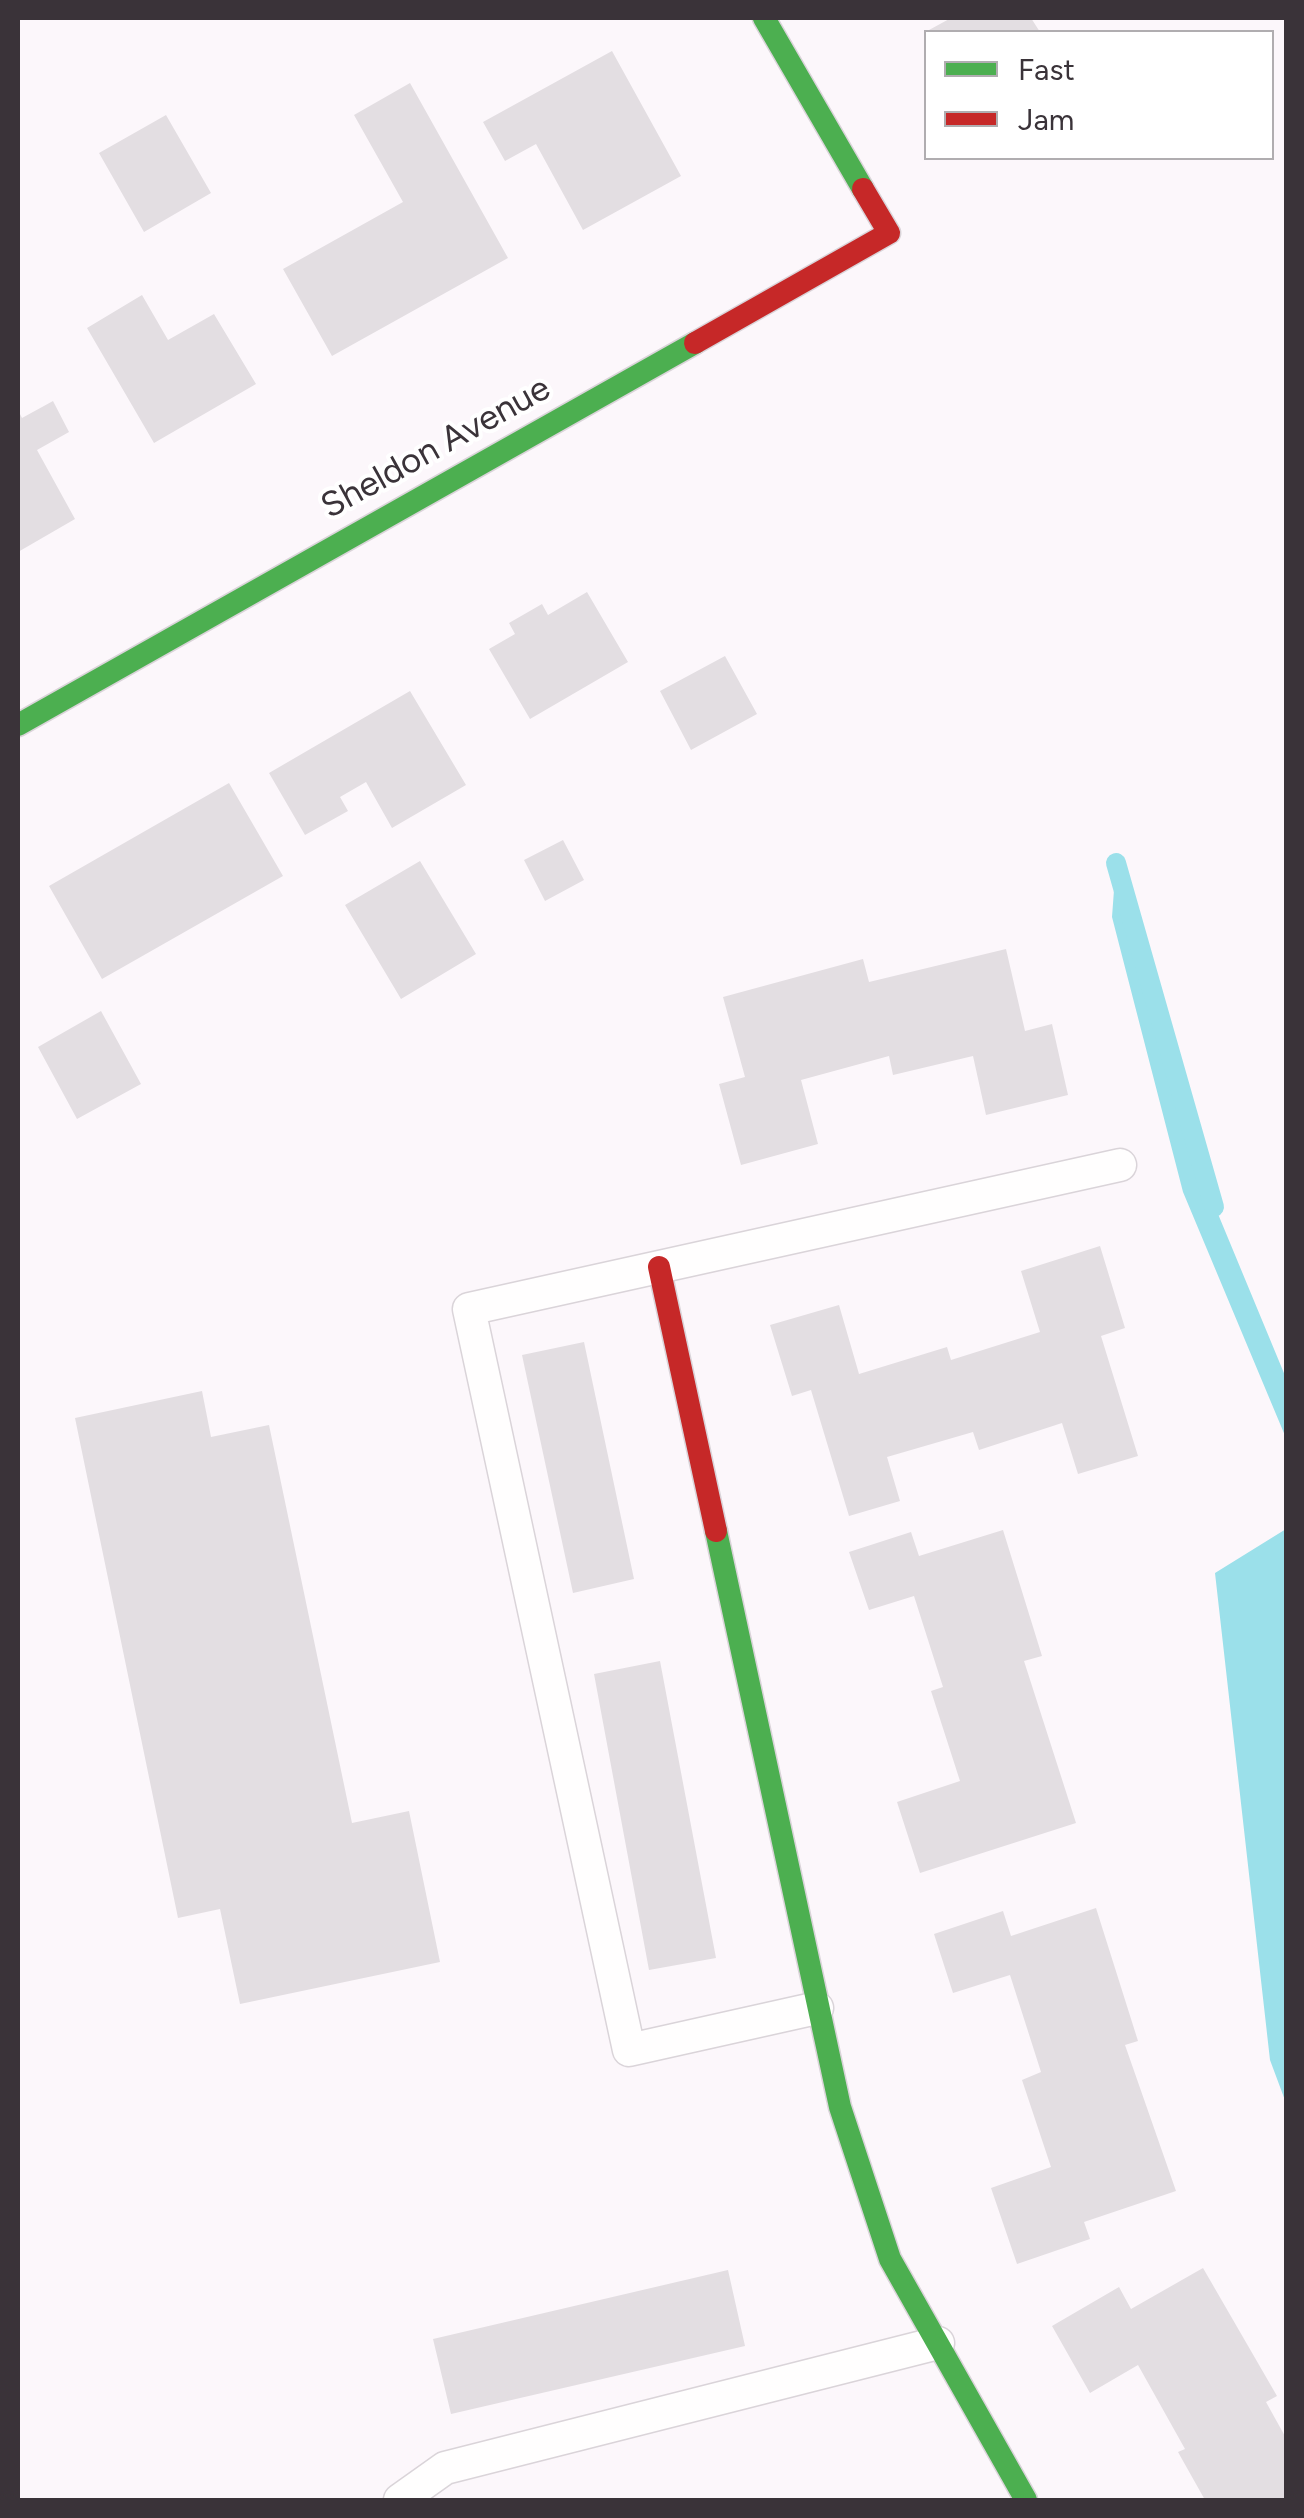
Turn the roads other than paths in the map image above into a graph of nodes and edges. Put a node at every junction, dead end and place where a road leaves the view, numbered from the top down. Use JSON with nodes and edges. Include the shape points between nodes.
{"nodes":[{"id":1,"x":764,"y":18,"type":"edge"},
{"id":2,"x":18,"y":725,"type":"edge"},
{"id":3,"x":1120,"y":1165,"type":"dead end"},
{"id":4,"x":660,"y":1267,"type":"junction"},
{"id":5,"x":818,"y":2008,"type":"junction"},
{"id":6,"x":938,"y":2343,"type":"junction"},
{"id":7,"x":400,"y":2500,"type":"edge"},
{"id":8,"x":1026,"y":2500,"type":"edge"}],
"edges":[{"from":1,"to":2,"type":"street","name":"Sheldon Avenue","via":[[889,232]]},
{"from":3,"to":4,"type":"lane"},
{"from":4,"to":5,"type":"street"},
{"from":4,"to":5,"type":"lane","via":[[469,1309],[473,1328],[629,2050]]},
{"from":5,"to":6,"type":"street","via":[[840,2107],[890,2259]]},
{"from":6,"to":7,"type":"lane","via":[[445,2468]]},
{"from":6,"to":8,"type":"street"}]}
